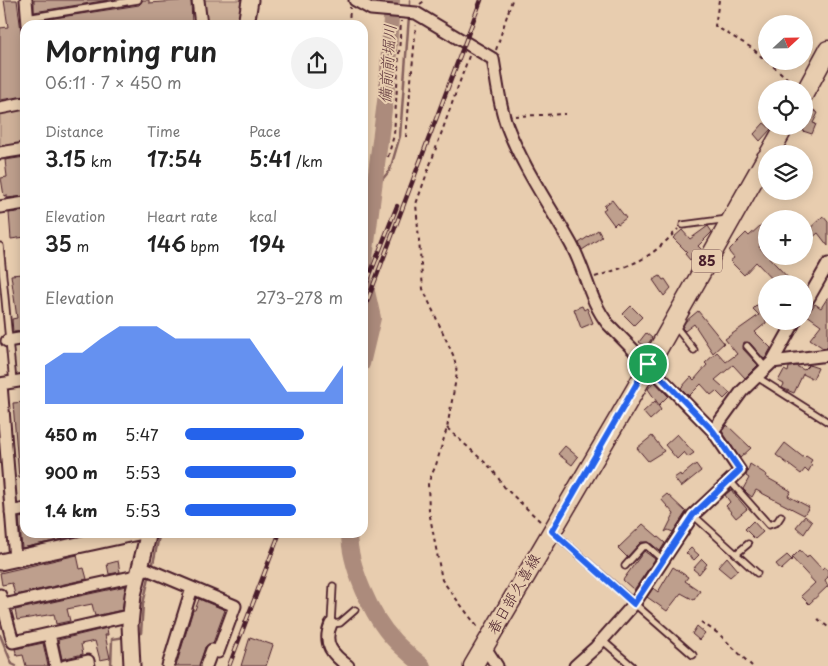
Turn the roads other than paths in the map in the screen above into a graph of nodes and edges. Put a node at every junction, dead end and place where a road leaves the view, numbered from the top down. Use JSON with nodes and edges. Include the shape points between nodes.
{"nodes":[{"id":1,"x":26,"y":0,"type":"edge"},
{"id":2,"x":138,"y":0,"type":"edge"},
{"id":3,"x":198,"y":0,"type":"edge"},
{"id":4,"x":250,"y":0,"type":"edge"},
{"id":5,"x":355,"y":0,"type":"edge"},
{"id":6,"x":28,"y":20,"type":"edge"},
{"id":7,"x":33,"y":20,"type":"edge"},
{"id":8,"x":200,"y":20,"type":"edge"},
{"id":9,"x":247,"y":20,"type":"edge"},
{"id":10,"x":828,"y":50,"type":"edge"},
{"id":11,"x":812,"y":80,"type":"edge"},
{"id":12,"x":20,"y":104,"type":"edge"},
{"id":13,"x":0,"y":108,"type":"edge"},
{"id":14,"x":20,"y":149,"type":"edge"},
{"id":15,"x":0,"y":153,"type":"edge"},
{"id":16,"x":758,"y":172,"type":"edge"},
{"id":17,"x":20,"y":203,"type":"edge"},
{"id":18,"x":0,"y":207,"type":"edge"},
{"id":19,"x":731,"y":218,"type":"junction"},
{"id":20,"x":683,"y":225,"type":"road end"},
{"id":21,"x":0,"y":246,"type":"edge"},
{"id":22,"x":828,"y":264,"type":"edge"},
{"id":23,"x":813,"y":290,"type":"edge"},
{"id":24,"x":672,"y":322,"type":"junction"},
{"id":25,"x":790,"y":330,"type":"edge"},
{"id":26,"x":20,"y":339,"type":"edge"},
{"id":27,"x":7,"y":341,"type":"junction"},
{"id":28,"x":747,"y":346,"type":"dead end"},
{"id":29,"x":694,"y":350,"type":"dead end"},
{"id":30,"x":828,"y":355,"type":"edge"},
{"id":31,"x":648,"y":364,"type":"junction"},
{"id":32,"x":769,"y":365,"type":"junction"},
{"id":33,"x":757,"y":376,"type":"junction"},
{"id":34,"x":20,"y":381,"type":"edge"},
{"id":35,"x":5,"y":384,"type":"edge"},
{"id":36,"x":828,"y":422,"type":"edge"},
{"id":37,"x":713,"y":431,"type":"junction"},
{"id":38,"x":729,"y":480,"type":"junction"},
{"id":39,"x":20,"y":510,"type":"edge"},
{"id":40,"x":11,"y":512,"type":"junction"},
{"id":41,"x":693,"y":515,"type":"junction"},
{"id":42,"x":781,"y":516,"type":"dead end"},
{"id":43,"x":552,"y":531,"type":"junction"},
{"id":44,"x":111,"y":538,"type":"edge"},
{"id":45,"x":149,"y":538,"type":"edge"},
{"id":46,"x":748,"y":544,"type":"dead end"},
{"id":47,"x":736,"y":554,"type":"junction"},
{"id":48,"x":15,"y":559,"type":"junction"},
{"id":49,"x":663,"y":560,"type":"junction"},
{"id":50,"x":0,"y":562,"type":"edge"},
{"id":51,"x":625,"y":566,"type":"dead end"},
{"id":52,"x":141,"y":571,"type":"junction"},
{"id":53,"x":757,"y":573,"type":"dead end"},
{"id":54,"x":332,"y":586,"type":"dead end"},
{"id":55,"x":192,"y":588,"type":"junction"},
{"id":56,"x":1,"y":600,"type":"edge"},
{"id":57,"x":634,"y":604,"type":"junction"},
{"id":58,"x":355,"y":610,"type":"dead end"},
{"id":59,"x":132,"y":615,"type":"junction"},
{"id":60,"x":331,"y":624,"type":"junction"},
{"id":61,"x":49,"y":634,"type":"junction"},
{"id":62,"x":602,"y":640,"type":"junction"},
{"id":63,"x":486,"y":643,"type":"junction"},
{"id":64,"x":693,"y":655,"type":"dead end"},
{"id":65,"x":56,"y":666,"type":"edge"},
{"id":66,"x":65,"y":666,"type":"edge"},
{"id":67,"x":89,"y":666,"type":"edge"},
{"id":68,"x":132,"y":666,"type":"edge"},
{"id":69,"x":168,"y":666,"type":"edge"},
{"id":70,"x":206,"y":666,"type":"edge"},
{"id":71,"x":348,"y":666,"type":"edge"},
{"id":72,"x":473,"y":666,"type":"edge"},
{"id":73,"x":497,"y":666,"type":"edge"},
{"id":74,"x":575,"y":666,"type":"edge"},
{"id":75,"x":632,"y":666,"type":"edge"}],
"edges":[{"from":1,"to":6,"type":"street"},
{"from":2,"to":7,"type":"lane"},
{"from":3,"to":8,"type":"street"},
{"from":4,"to":9,"type":"street"},
{"from":5,"to":31,"type":"street","via":[[371,9],[407,12],[493,59],[504,116],[571,244],[595,307]]},
{"from":10,"to":11,"type":"main road"},
{"from":12,"to":13,"type":"street"},
{"from":14,"to":15,"type":"street"},
{"from":16,"to":19,"type":"main road","name":"春日部久喜線","number":"85"},
{"from":17,"to":18,"type":"street"},
{"from":19,"to":20,"type":"lane"},
{"from":19,"to":24,"type":"main road","name":"春日部久喜線","number":"85"},
{"from":21,"to":27,"type":"lane"},
{"from":22,"to":23,"type":"street"},
{"from":24,"to":29,"type":"lane"},
{"from":24,"to":31,"type":"main road","name":"春日部久喜線","number":"85"},
{"from":25,"to":32,"type":"street"},
{"from":26,"to":27,"type":"street"},
{"from":27,"to":35,"type":"lane"},
{"from":28,"to":32,"type":"lane"},
{"from":30,"to":32,"type":"street"},
{"from":31,"to":37,"type":"street"},
{"from":31,"to":43,"type":"main road","name":"春日部久喜線","number":"85"},
{"from":32,"to":33,"type":"street"},
{"from":33,"to":36,"type":"lane"},
{"from":33,"to":37,"type":"street"},
{"from":34,"to":35,"type":"street"},
{"from":35,"to":40,"type":"street"},
{"from":37,"to":38,"type":"street","via":[[740,470]]},
{"from":38,"to":41,"type":"street"},
{"from":38,"to":42,"type":"lane","via":[[769,525]]},
{"from":39,"to":40,"type":"street"},
{"from":40,"to":48,"type":"street"},
{"from":41,"to":47,"type":"lane"},
{"from":41,"to":49,"type":"street"},
{"from":43,"to":57,"type":"lane"},
{"from":43,"to":63,"type":"main road","name":"春日部久喜線","number":"85"},
{"from":44,"to":48,"type":"street"},
{"from":45,"to":52,"type":"street"},
{"from":46,"to":47,"type":"lane"},
{"from":47,"to":53,"type":"lane"},
{"from":48,"to":50,"type":"street"},
{"from":49,"to":51,"type":"lane","via":[[647,546],[642,547]]},
{"from":49,"to":57,"type":"street"},
{"from":52,"to":55,"type":"street"},
{"from":52,"to":56,"type":"street"},
{"from":52,"to":59,"type":"street"},
{"from":54,"to":60,"type":"lane"},
{"from":55,"to":69,"type":"street"},
{"from":55,"to":70,"type":"street","via":[[235,606],[218,652],[212,650]]},
{"from":56,"to":61,"type":"street","via":[[13,642]]},
{"from":57,"to":62,"type":"street"},
{"from":57,"to":64,"type":"lane"},
{"from":58,"to":60,"type":"lane","via":[[340,623]]},
{"from":59,"to":61,"type":"street"},
{"from":59,"to":68,"type":"street"},
{"from":60,"to":71,"type":"street","via":[[328,647]]},
{"from":61,"to":65,"type":"street"},
{"from":62,"to":74,"type":"street"},
{"from":62,"to":75,"type":"lane"},
{"from":63,"to":72,"type":"main road","name":"春日部久喜線","number":"85"},
{"from":63,"to":73,"type":"street"},
{"from":66,"to":67,"type":"street","via":[[88,661]]}]}
